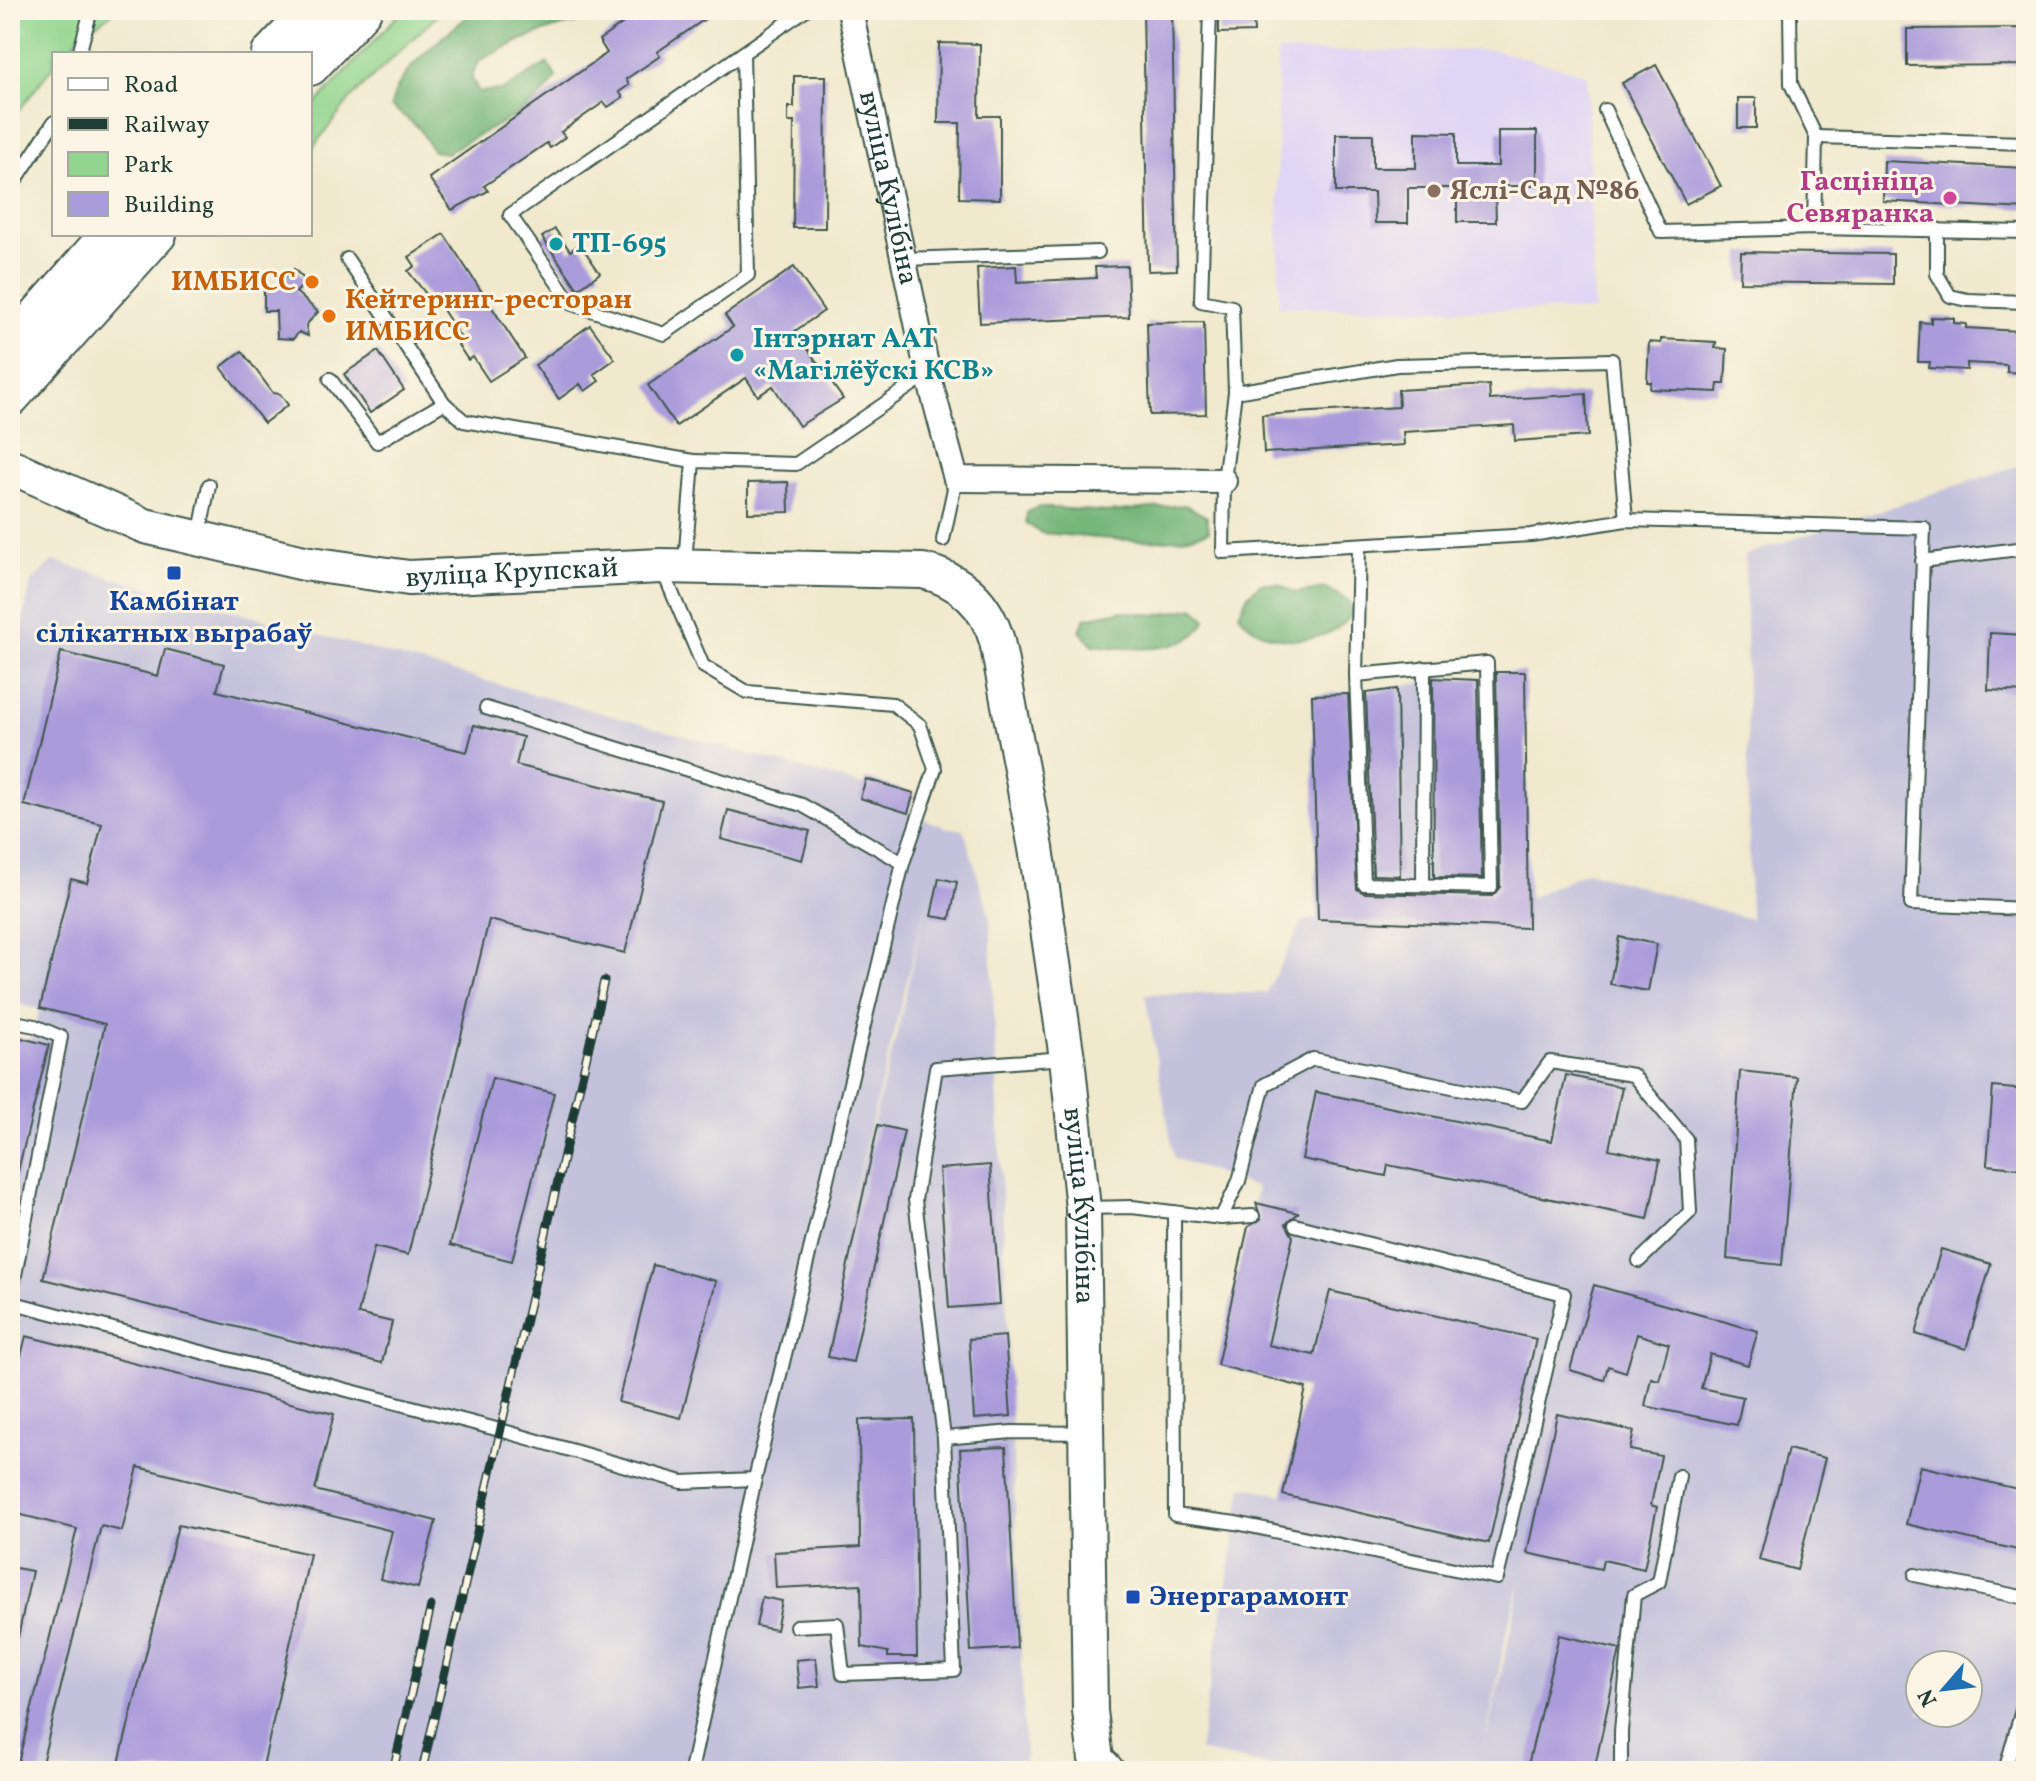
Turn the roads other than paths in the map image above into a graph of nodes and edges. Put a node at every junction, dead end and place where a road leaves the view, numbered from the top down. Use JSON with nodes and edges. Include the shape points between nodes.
{"nodes":[{"id":1,"x":91,"y":10,"type":"edge"},
{"id":2,"x":313,"y":10,"type":"edge"},
{"id":3,"x":362,"y":10,"type":"edge"},
{"id":4,"x":805,"y":10,"type":"edge"},
{"id":5,"x":850,"y":10,"type":"edge"},
{"id":6,"x":1210,"y":10,"type":"edge"},
{"id":7,"x":1790,"y":10,"type":"edge"},
{"id":8,"x":1993,"y":10,"type":"edge"},
{"id":9,"x":1932,"y":12,"type":"dead end"},
{"id":10,"x":80,"y":52,"type":"edge"},
{"id":11,"x":273,"y":52,"type":"edge"},
{"id":12,"x":743,"y":53,"type":"junction"},
{"id":13,"x":312,"y":64,"type":"edge"},
{"id":14,"x":1605,"y":110,"type":"dead end"},
{"id":15,"x":52,"y":125,"type":"edge"},
{"id":16,"x":1816,"y":137,"type":"junction"},
{"id":17,"x":2026,"y":143,"type":"edge"},
{"id":18,"x":10,"y":189,"type":"edge"},
{"id":19,"x":1814,"y":228,"type":"junction"},
{"id":20,"x":1937,"y":229,"type":"junction"},
{"id":21,"x":2026,"y":232,"type":"edge"},
{"id":22,"x":108,"y":236,"type":"edge"},
{"id":23,"x":155,"y":236,"type":"edge"},
{"id":24,"x":1098,"y":252,"type":"dead end"},
{"id":25,"x":347,"y":259,"type":"dead end"},
{"id":26,"x":905,"y":259,"type":"junction"},
{"id":27,"x":2026,"y":302,"type":"edge"},
{"id":28,"x":10,"y":348,"type":"edge"},
{"id":29,"x":928,"y":374,"type":"junction"},
{"id":30,"x":330,"y":379,"type":"dead end"},
{"id":31,"x":1235,"y":392,"type":"junction"},
{"id":32,"x":10,"y":397,"type":"edge"},
{"id":33,"x":444,"y":403,"type":"junction"},
{"id":34,"x":693,"y":461,"type":"junction"},
{"id":35,"x":10,"y":466,"type":"edge"},
{"id":36,"x":956,"y":479,"type":"junction"},
{"id":37,"x":1224,"y":481,"type":"junction"},
{"id":38,"x":209,"y":485,"type":"dead end"},
{"id":39,"x":1626,"y":520,"type":"junction"},
{"id":40,"x":198,"y":540,"type":"junction"},
{"id":41,"x":943,"y":540,"type":"dead end"},
{"id":42,"x":1359,"y":547,"type":"junction"},
{"id":43,"x":2026,"y":548,"type":"edge"},
{"id":44,"x":1922,"y":561,"type":"junction"},
{"id":45,"x":673,"y":566,"type":"junction"},
{"id":46,"x":997,"y":641,"type":"joint"},
{"id":47,"x":1424,"y":668,"type":"junction"},
{"id":48,"x":1356,"y":675,"type":"junction"},
{"id":49,"x":486,"y":708,"type":"dead end"},
{"id":50,"x":903,"y":863,"type":"junction"},
{"id":51,"x":1423,"y":885,"type":"junction"},
{"id":52,"x":2026,"y":909,"type":"edge"},
{"id":53,"x":10,"y":1021,"type":"edge"},
{"id":54,"x":1067,"y":1058,"type":"junction"},
{"id":55,"x":1083,"y":1208,"type":"junction"},
{"id":56,"x":1174,"y":1212,"type":"junction"},
{"id":57,"x":1253,"y":1216,"type":"dead end"},
{"id":58,"x":1221,"y":1218,"type":"junction"},
{"id":59,"x":1295,"y":1225,"type":"dead end"},
{"id":60,"x":1639,"y":1261,"type":"dead end"},
{"id":61,"x":10,"y":1302,"type":"edge"},
{"id":62,"x":1086,"y":1433,"type":"junction"},
{"id":63,"x":944,"y":1438,"type":"junction"},
{"id":64,"x":1679,"y":1476,"type":"dead end"},
{"id":65,"x":755,"y":1479,"type":"junction"},
{"id":66,"x":1915,"y":1575,"type":"dead end"},
{"id":67,"x":2026,"y":1598,"type":"edge"},
{"id":68,"x":796,"y":1626,"type":"dead end"},
{"id":69,"x":2026,"y":1696,"type":"edge"},
{"id":70,"x":1100,"y":1767,"type":"edge"},
{"id":71,"x":691,"y":1771,"type":"edge"},
{"id":72,"x":1621,"y":1771,"type":"edge"},
{"id":73,"x":2005,"y":1771,"type":"edge"}],
"edges":[{"from":1,"to":10,"type":"lane"},
{"from":2,"to":11,"type":"main road"},
{"from":3,"to":13,"type":"main road"},
{"from":4,"to":12,"type":"lane"},
{"from":5,"to":26,"type":"street","name":"вуліца Кулібіна"},
{"from":6,"to":31,"type":"lane","via":[[1201,301],[1232,307]]},
{"from":7,"to":16,"type":"lane","via":[[1791,84]]},
{"from":8,"to":9,"type":"lane"},
{"from":12,"to":12,"type":"lane","via":[[748,275],[664,334],[572,304],[510,215]]},
{"from":14,"to":19,"type":"lane","via":[[1661,232]]},
{"from":15,"to":18,"type":"lane"},
{"from":16,"to":17,"type":"lane"},
{"from":16,"to":19,"type":"lane"},
{"from":19,"to":20,"type":"lane"},
{"from":20,"to":21,"type":"lane"},
{"from":20,"to":27,"type":"lane","via":[[1937,274],[1950,296]]},
{"from":22,"to":28,"type":"main road"},
{"from":23,"to":32,"type":"main road"},
{"from":24,"to":26,"type":"lane"},
{"from":25,"to":33,"type":"lane"},
{"from":26,"to":29,"type":"street","name":"вуліца Кулібіна"},
{"from":29,"to":34,"type":"lane","via":[[796,464]]},
{"from":29,"to":36,"type":"street","name":"вуліца Кулібіна"},
{"from":30,"to":33,"type":"lane","via":[[377,442]]},
{"from":31,"to":37,"type":"lane"},
{"from":31,"to":39,"type":"lane","via":[[1397,365],[1612,360]]},
{"from":33,"to":34,"type":"lane","via":[[464,421],[491,429]]},
{"from":34,"to":45,"type":"lane"},
{"from":35,"to":40,"type":"main road","name":"вуліца Крупскай","via":[[145,526]]},
{"from":36,"to":37,"type":"street"},
{"from":36,"to":41,"type":"lane"},
{"from":37,"to":42,"type":"lane","via":[[1223,552]]},
{"from":38,"to":40,"type":"lane"},
{"from":39,"to":42,"type":"lane","via":[[1531,535]]},
{"from":39,"to":44,"type":"lane","via":[[1924,528]]},
{"from":40,"to":45,"type":"main road","name":"вуліца Крупскай","via":[[409,578]]},
{"from":42,"to":48,"type":"lane"},
{"from":43,"to":44,"type":"lane"},
{"from":44,"to":52,"type":"lane","via":[[1911,904]]},
{"from":45,"to":46,"type":"main road","name":"вуліца Крупскай","via":[[923,571],[946,576],[971,593]]},
{"from":45,"to":50,"type":"lane","via":[[703,666],[747,692],[893,704],[920,725],[935,769]]},
{"from":46,"to":54,"type":"main road","name":"вуліца Кулібіна","via":[[1036,848]]},
{"from":47,"to":48,"type":"lane"},
{"from":47,"to":51,"type":"lane"},
{"from":47,"to":51,"type":"lane","via":[[1487,663],[1491,887]]},
{"from":48,"to":51,"type":"lane","via":[[1364,884]]},
{"from":49,"to":50,"type":"lane","via":[[802,805]]},
{"from":50,"to":65,"type":"lane"},
{"from":53,"to":61,"type":"lane","via":[[61,1037]]},
{"from":54,"to":55,"type":"main road","name":"вуліца Кулібіна"},
{"from":54,"to":63,"type":"lane","via":[[936,1068],[915,1200]]},
{"from":55,"to":56,"type":"lane"},
{"from":55,"to":62,"type":"main road","name":"вуліца Кулібіна"},
{"from":56,"to":58,"type":"lane"},
{"from":56,"to":59,"type":"lane","via":[[1175,1515],[1497,1578],[1564,1294]]},
{"from":57,"to":58,"type":"lane"},
{"from":58,"to":60,"type":"lane","via":[[1239,1181],[1264,1085],[1313,1059],[1522,1101],[1550,1062],[1633,1075],[1686,1139],[1690,1212]]},
{"from":61,"to":65,"type":"lane","via":[[682,1482]]},
{"from":62,"to":63,"type":"lane"},
{"from":62,"to":70,"type":"main road","name":"вуліца Кулібіна","via":[[1090,1711]]},
{"from":63,"to":68,"type":"lane","via":[[954,1670],[843,1674],[837,1624]]},
{"from":64,"to":72,"type":"lane","via":[[1659,1582],[1634,1595]]},
{"from":65,"to":71,"type":"lane"},
{"from":66,"to":67,"type":"lane"},
{"from":69,"to":73,"type":"lane"}]}
